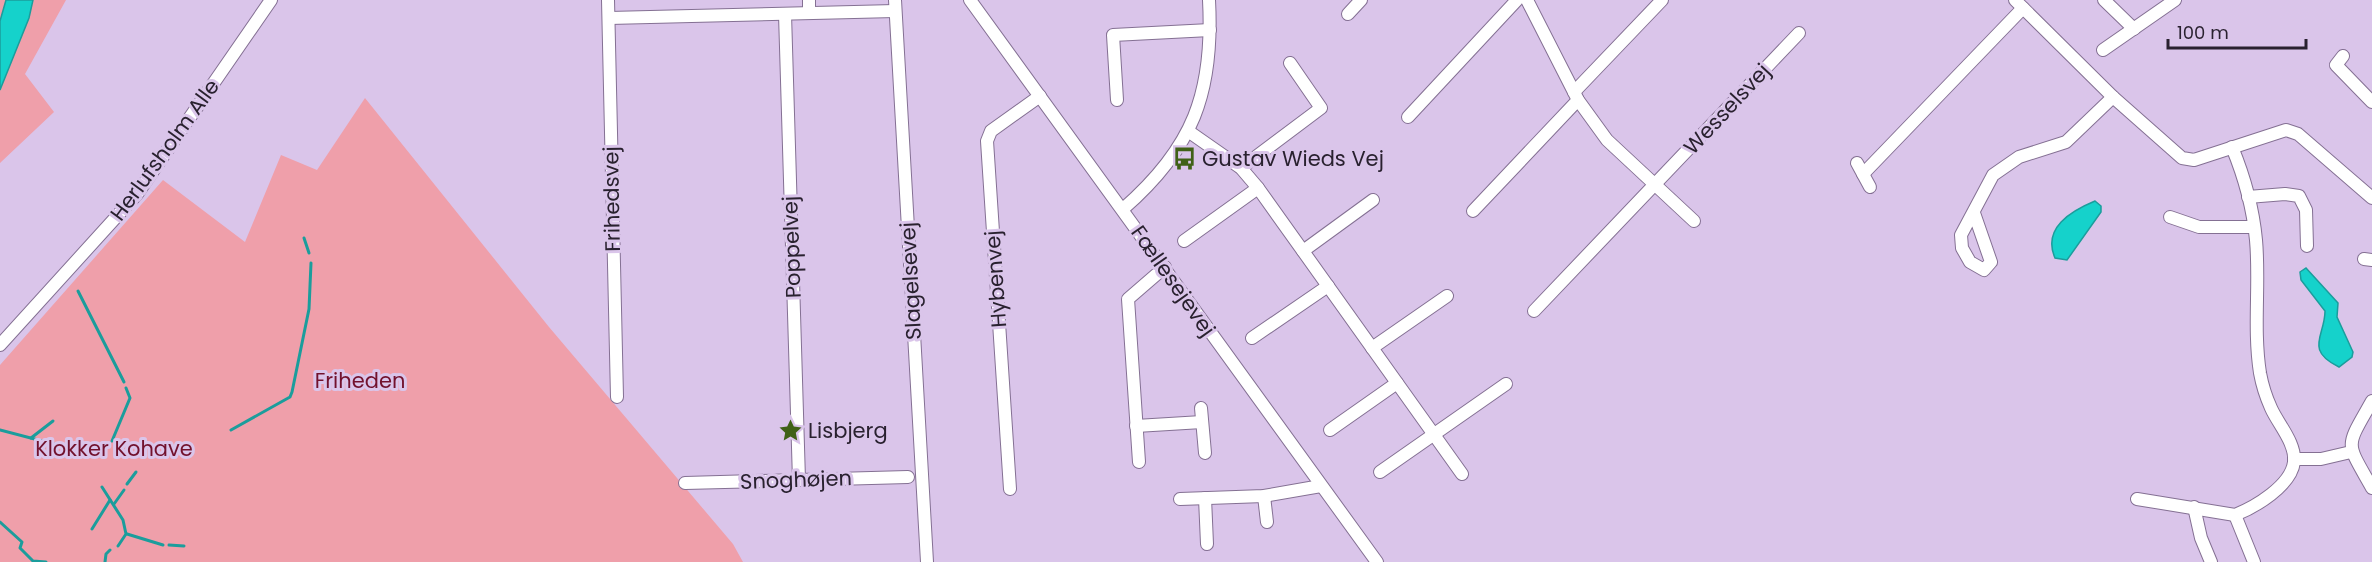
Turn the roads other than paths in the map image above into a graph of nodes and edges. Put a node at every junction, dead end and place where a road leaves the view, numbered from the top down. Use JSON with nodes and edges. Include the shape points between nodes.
{"nodes":[{"id":1,"x":271,"y":0,"type":"edge"},
{"id":2,"x":608,"y":0,"type":"edge"},
{"id":3,"x":809,"y":0,"type":"edge"},
{"id":4,"x":970,"y":0,"type":"edge"},
{"id":5,"x":1209,"y":0,"type":"edge"},
{"id":6,"x":1361,"y":0,"type":"edge"},
{"id":7,"x":1517,"y":0,"type":"edge"},
{"id":8,"x":1527,"y":0,"type":"edge"},
{"id":9,"x":1662,"y":0,"type":"edge"},
{"id":10,"x":2104,"y":0,"type":"edge"},
{"id":11,"x":2175,"y":0,"type":"edge"},
{"id":12,"x":2019,"y":4,"type":"edge"},
{"id":13,"x":895,"y":6,"type":"edge"},
{"id":14,"x":810,"y":13,"type":"junction"},
{"id":15,"x":785,"y":14,"type":"junction"},
{"id":16,"x":1348,"y":14,"type":"dead end"},
{"id":17,"x":609,"y":18,"type":"junction"},
{"id":18,"x":2134,"y":29,"type":"junction"},
{"id":19,"x":1210,"y":30,"type":"junction"},
{"id":20,"x":1799,"y":33,"type":"dead end"},
{"id":21,"x":2103,"y":50,"type":"dead end"},
{"id":22,"x":2343,"y":56,"type":"dead end"},
{"id":23,"x":1290,"y":63,"type":"dead end"},
{"id":24,"x":1040,"y":96,"type":"junction"},
{"id":25,"x":1576,"y":96,"type":"junction"},
{"id":26,"x":2113,"y":97,"type":"junction"},
{"id":27,"x":1117,"y":100,"type":"dead end"},
{"id":28,"x":2372,"y":102,"type":"edge"},
{"id":29,"x":1408,"y":117,"type":"dead end"},
{"id":30,"x":1188,"y":131,"type":"junction"},
{"id":31,"x":2232,"y":147,"type":"junction"},
{"id":32,"x":1240,"y":168,"type":"junction"},
{"id":33,"x":1655,"y":184,"type":"junction"},
{"id":34,"x":1258,"y":188,"type":"junction"},
{"id":35,"x":1870,"y":188,"type":"dead end"},
{"id":36,"x":2248,"y":197,"type":"junction"},
{"id":37,"x":2372,"y":198,"type":"edge"},
{"id":38,"x":1373,"y":200,"type":"dead end"},
{"id":39,"x":1123,"y":209,"type":"junction"},
{"id":40,"x":1473,"y":211,"type":"dead end"},
{"id":41,"x":1974,"y":213,"type":"dead end"},
{"id":42,"x":2170,"y":217,"type":"dead end"},
{"id":43,"x":1694,"y":221,"type":"dead end"},
{"id":44,"x":2254,"y":227,"type":"junction"},
{"id":45,"x":1184,"y":241,"type":"dead end"},
{"id":46,"x":2307,"y":246,"type":"dead end"},
{"id":47,"x":1302,"y":251,"type":"junction"},
{"id":48,"x":1165,"y":267,"type":"junction"},
{"id":49,"x":1328,"y":286,"type":"junction"},
{"id":50,"x":1447,"y":296,"type":"dead end"},
{"id":51,"x":1534,"y":311,"type":"dead end"},
{"id":52,"x":1252,"y":338,"type":"dead end"},
{"id":53,"x":0,"y":345,"type":"edge"},
{"id":54,"x":1372,"y":348,"type":"junction"},
{"id":55,"x":1397,"y":383,"type":"junction"},
{"id":56,"x":1506,"y":384,"type":"dead end"},
{"id":57,"x":617,"y":397,"type":"dead end"},
{"id":58,"x":2372,"y":401,"type":"edge"},
{"id":59,"x":1201,"y":408,"type":"dead end"},
{"id":60,"x":1202,"y":422,"type":"junction"},
{"id":61,"x":1136,"y":426,"type":"junction"},
{"id":62,"x":1330,"y":430,"type":"dead end"},
{"id":63,"x":1434,"y":435,"type":"junction"},
{"id":64,"x":2351,"y":452,"type":"junction"},
{"id":65,"x":1205,"y":453,"type":"dead end"},
{"id":66,"x":2294,"y":459,"type":"junction"},
{"id":67,"x":1139,"y":462,"type":"dead end"},
{"id":68,"x":1380,"y":472,"type":"dead end"},
{"id":69,"x":1462,"y":474,"type":"dead end"},
{"id":70,"x":908,"y":477,"type":"dead end"},
{"id":71,"x":799,"y":480,"type":"junction"},
{"id":72,"x":685,"y":483,"type":"dead end"},
{"id":73,"x":1320,"y":486,"type":"junction"},
{"id":74,"x":2372,"y":488,"type":"edge"},
{"id":75,"x":1010,"y":489,"type":"dead end"},
{"id":76,"x":1264,"y":496,"type":"junction"},
{"id":77,"x":1205,"y":498,"type":"junction"},
{"id":78,"x":1180,"y":499,"type":"dead end"},
{"id":79,"x":2137,"y":499,"type":"dead end"},
{"id":80,"x":2194,"y":507,"type":"junction"},
{"id":81,"x":2235,"y":515,"type":"junction"},
{"id":82,"x":1267,"y":522,"type":"dead end"},
{"id":83,"x":1207,"y":544,"type":"dead end"},
{"id":84,"x":927,"y":562,"type":"edge"},
{"id":85,"x":1377,"y":562,"type":"edge"},
{"id":86,"x":2211,"y":562,"type":"edge"},
{"id":87,"x":2254,"y":562,"type":"edge"}],
"edges":[{"from":1,"to":53,"type":"street","name":"Herlufsholm Alle","via":[[137,194]]},
{"from":2,"to":17,"type":"street","name":"Frihedsvej"},
{"from":3,"to":14,"type":"street"},
{"from":4,"to":24,"type":"street","name":"Fællesejevej"},
{"from":5,"to":19,"type":"street"},
{"from":6,"to":16,"type":"street"},
{"from":7,"to":29,"type":"street"},
{"from":8,"to":25,"type":"street"},
{"from":9,"to":25,"type":"street"},
{"from":10,"to":18,"type":"street"},
{"from":11,"to":18,"type":"street"},
{"from":12,"to":26,"type":"street"},
{"from":12,"to":35,"type":"street","via":[[1860,169]]},
{"from":13,"to":14,"type":"street"},
{"from":13,"to":84,"type":"street","name":"Slagelsevej"},
{"from":14,"to":15,"type":"street"},
{"from":15,"to":17,"type":"street"},
{"from":15,"to":71,"type":"street","name":"Poppelvej"},
{"from":17,"to":57,"type":"street","name":"Frihedsvej"},
{"from":18,"to":21,"type":"street"},
{"from":19,"to":27,"type":"street","via":[[1113,35]]},
{"from":19,"to":30,"type":"street","via":[[1208,69]]},
{"from":20,"to":33,"type":"street","name":"Wesselsvej"},
{"from":22,"to":28,"type":"street","via":[[2336,65]]},
{"from":23,"to":32,"type":"street","via":[[1322,108]]},
{"from":24,"to":39,"type":"street","name":"Fællesejevej"},
{"from":24,"to":75,"type":"street","name":"Hybenvej","via":[[991,131],[987,141]]},
{"from":25,"to":33,"type":"street","via":[[1607,140]]},
{"from":25,"to":40,"type":"street"},
{"from":26,"to":31,"type":"street","via":[[2182,158],[2194,160]]},
{"from":26,"to":41,"type":"street","via":[[2066,142],[2003,166],[1993,175]]},
{"from":30,"to":32,"type":"street"},
{"from":30,"to":39,"type":"street","via":[[1156,180]]},
{"from":31,"to":36,"type":"street"},
{"from":31,"to":37,"type":"street","via":[[2286,130],[2298,134]]},
{"from":32,"to":34,"type":"street"},
{"from":33,"to":43,"type":"street"},
{"from":33,"to":51,"type":"street","name":"Wesselsvej"},
{"from":34,"to":45,"type":"street"},
{"from":34,"to":47,"type":"street"},
{"from":36,"to":44,"type":"street"},
{"from":36,"to":46,"type":"street","via":[[2299,196],[2306,210]]},
{"from":38,"to":47,"type":"street"},
{"from":39,"to":48,"type":"street","name":"Fællesejevej"},
{"from":42,"to":44,"type":"street","via":[[2199,227]]},
{"from":44,"to":66,"type":"street","via":[[2255,338],[2260,376]]},
{"from":47,"to":49,"type":"street"},
{"from":48,"to":61,"type":"street","via":[[1128,299]]},
{"from":48,"to":73,"type":"street","name":"Fællesejevej"},
{"from":49,"to":52,"type":"street"},
{"from":49,"to":54,"type":"street"},
{"from":50,"to":54,"type":"street"},
{"from":54,"to":55,"type":"street"},
{"from":55,"to":62,"type":"street"},
{"from":55,"to":63,"type":"street"},
{"from":56,"to":63,"type":"street"},
{"from":58,"to":64,"type":"street","via":[[2350,441]]},
{"from":59,"to":60,"type":"street"},
{"from":60,"to":61,"type":"street"},
{"from":60,"to":65,"type":"street"},
{"from":61,"to":67,"type":"street"},
{"from":63,"to":68,"type":"street"},
{"from":63,"to":69,"type":"street"},
{"from":64,"to":66,"type":"street","via":[[2320,459]]},
{"from":64,"to":74,"type":"street"},
{"from":66,"to":81,"type":"street","via":[[2288,476],[2277,488]]},
{"from":70,"to":71,"type":"street","name":"Snoghøjen"},
{"from":71,"to":72,"type":"street","name":"Snoghøjen"},
{"from":73,"to":76,"type":"street"},
{"from":73,"to":85,"type":"street","name":"Fællesejevej"},
{"from":76,"to":77,"type":"street"},
{"from":76,"to":82,"type":"street"},
{"from":77,"to":78,"type":"street"},
{"from":77,"to":83,"type":"street"},
{"from":79,"to":80,"type":"street"},
{"from":80,"to":81,"type":"street"},
{"from":80,"to":86,"type":"street"},
{"from":81,"to":87,"type":"street"}]}
